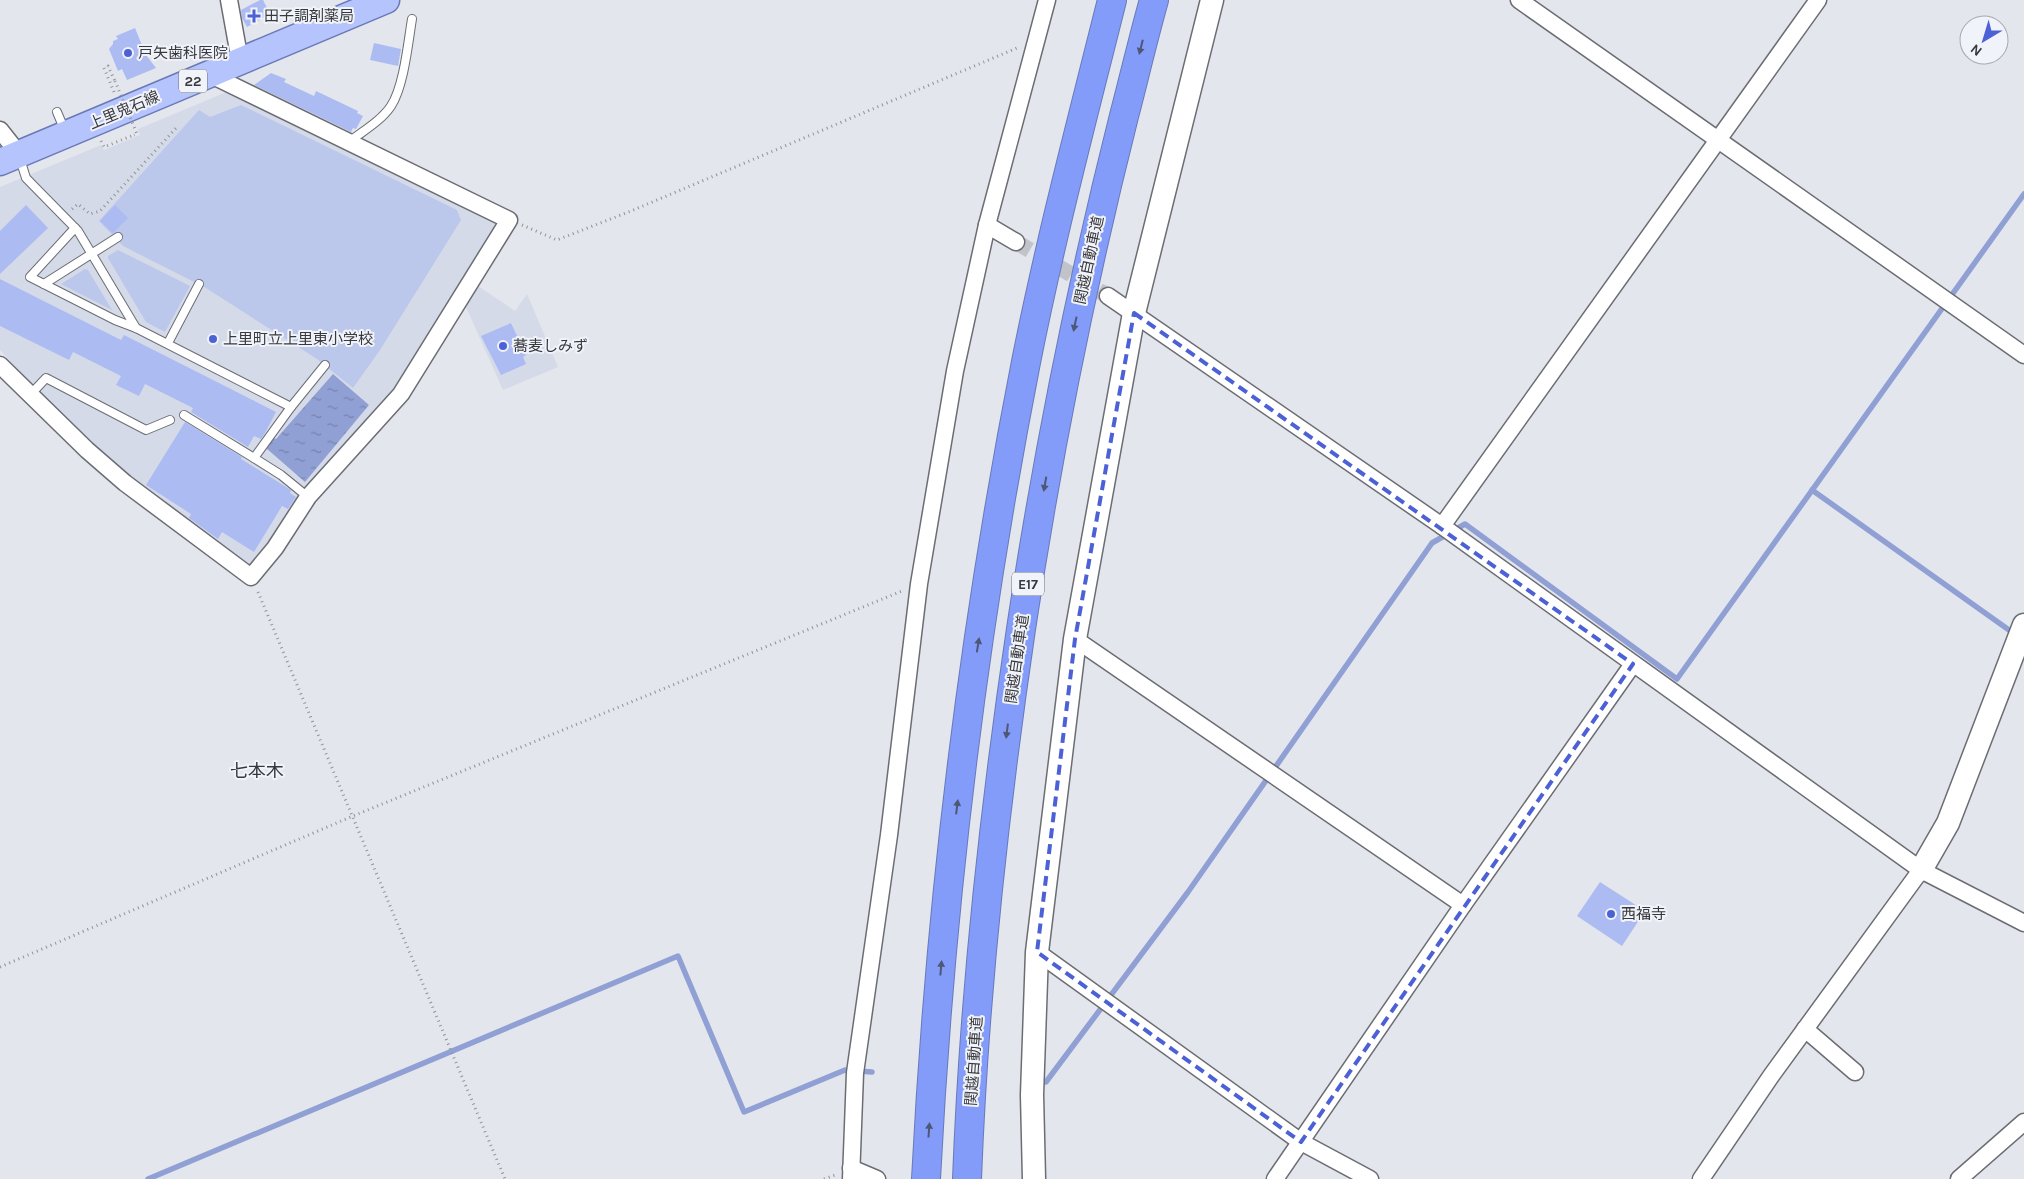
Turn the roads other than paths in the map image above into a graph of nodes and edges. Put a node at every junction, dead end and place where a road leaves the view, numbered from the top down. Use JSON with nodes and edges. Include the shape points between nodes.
{"nodes":[{"id":1,"x":229,"y":0,"type":"edge"},
{"id":2,"x":1047,"y":0,"type":"edge"},
{"id":3,"x":1112,"y":0,"type":"edge"},
{"id":4,"x":1154,"y":0,"type":"edge"},
{"id":5,"x":1212,"y":0,"type":"edge"},
{"id":6,"x":1519,"y":0,"type":"edge"},
{"id":7,"x":1818,"y":0,"type":"edge"},
{"id":8,"x":372,"y":3,"type":"edge"},
{"id":9,"x":412,"y":19,"type":"dead end"},
{"id":10,"x":240,"y":61,"type":"junction"},
{"id":11,"x":208,"y":74,"type":"junction"},
{"id":12,"x":0,"y":130,"type":"edge"},
{"id":13,"x":1719,"y":140,"type":"junction"},
{"id":14,"x":349,"y":142,"type":"junction"},
{"id":15,"x":9,"y":158,"type":"edge"},
{"id":16,"x":987,"y":225,"type":"junction"},
{"id":17,"x":75,"y":228,"type":"junction"},
{"id":18,"x":118,"y":238,"type":"dead end"},
{"id":19,"x":1016,"y":242,"type":"tunnel mouth"},
{"id":20,"x":92,"y":254,"type":"junction"},
{"id":21,"x":44,"y":284,"type":"junction"},
{"id":22,"x":199,"y":284,"type":"dead end"},
{"id":23,"x":1108,"y":296,"type":"tunnel mouth"},
{"id":24,"x":1134,"y":313,"type":"junction"},
{"id":25,"x":136,"y":328,"type":"junction"},
{"id":26,"x":168,"y":343,"type":"junction"},
{"id":27,"x":2024,"y":355,"type":"edge"},
{"id":28,"x":0,"y":365,"type":"edge"},
{"id":29,"x":325,"y":365,"type":"dead end"},
{"id":30,"x":30,"y":395,"type":"junction"},
{"id":31,"x":291,"y":407,"type":"junction"},
{"id":32,"x":184,"y":414,"type":"dead end"},
{"id":33,"x":170,"y":420,"type":"dead end"},
{"id":34,"x":254,"y":458,"type":"junction"},
{"id":35,"x":308,"y":497,"type":"junction"},
{"id":36,"x":1442,"y":526,"type":"junction"},
{"id":37,"x":2024,"y":625,"type":"edge"},
{"id":38,"x":1075,"y":639,"type":"junction"},
{"id":39,"x":1633,"y":664,"type":"junction"},
{"id":40,"x":1920,"y":870,"type":"junction"},
{"id":41,"x":1463,"y":905,"type":"junction"},
{"id":42,"x":2024,"y":923,"type":"edge"},
{"id":43,"x":1038,"y":952,"type":"junction"},
{"id":44,"x":1805,"y":1029,"type":"junction"},
{"id":45,"x":1855,"y":1072,"type":"dead end"},
{"id":46,"x":2023,"y":1125,"type":"edge"},
{"id":47,"x":1301,"y":1142,"type":"junction"},
{"id":48,"x":851,"y":1174,"type":"edge"},
{"id":49,"x":877,"y":1179,"type":"edge"},
{"id":50,"x":926,"y":1179,"type":"edge"},
{"id":51,"x":967,"y":1179,"type":"edge"},
{"id":52,"x":1034,"y":1179,"type":"edge"},
{"id":53,"x":1275,"y":1179,"type":"edge"},
{"id":54,"x":1370,"y":1179,"type":"edge"},
{"id":55,"x":1701,"y":1179,"type":"edge"},
{"id":56,"x":1959,"y":1179,"type":"edge"}],
"edges":[{"from":1,"to":10,"type":"street"},
{"from":2,"to":16,"type":"street"},
{"from":50,"to":3,"type":"highway","number":"E17","one_way":true,"via":[[944,923],[970,695],[996,528],[1026,362],[1062,198]]},
{"from":4,"to":51,"type":"highway","name":"関越自動車道","number":"E17","one_way":true,"via":[[1100,215],[1066,370],[1032,553],[991,858]]},
{"from":5,"to":24,"type":"street"},
{"from":6,"to":13,"type":"street"},
{"from":7,"to":13,"type":"street"},
{"from":8,"to":10,"type":"main road","name":"上里鬼石線","number":"22"},
{"from":9,"to":14,"type":"lane","via":[[396,97],[384,115]]},
{"from":10,"to":11,"type":"main road","name":"上里鬼石線","number":"22"},
{"from":11,"to":14,"type":"street"},
{"from":11,"to":15,"type":"main road","name":"上里鬼石線","number":"22","via":[[62,123]]},
{"from":12,"to":15,"type":"street"},
{"from":13,"to":27,"type":"street"},
{"from":13,"to":36,"type":"street"},
{"from":14,"to":35,"type":"street","via":[[510,220],[401,394]]},
{"from":15,"to":17,"type":"lane"},
{"from":16,"to":19,"type":"street"},
{"from":16,"to":48,"type":"street","via":[[955,371],[919,584],[889,834],[855,1073]]},
{"from":17,"to":20,"type":"lane"},
{"from":17,"to":21,"type":"lane","via":[[30,277]]},
{"from":18,"to":20,"type":"lane"},
{"from":20,"to":21,"type":"lane"},
{"from":20,"to":25,"type":"lane"},
{"from":21,"to":25,"type":"lane"},
{"from":22,"to":26,"type":"lane"},
{"from":23,"to":24,"type":"street"},
{"from":24,"to":36,"type":"street"},
{"from":24,"to":38,"type":"street"},
{"from":25,"to":26,"type":"lane"},
{"from":26,"to":31,"type":"lane"},
{"from":28,"to":30,"type":"street"},
{"from":29,"to":31,"type":"lane"},
{"from":30,"to":33,"type":"lane","via":[[46,378],[146,430]]},
{"from":30,"to":35,"type":"street","via":[[125,482],[251,577],[275,548]]},
{"from":31,"to":34,"type":"lane"},
{"from":32,"to":34,"type":"lane"},
{"from":34,"to":35,"type":"lane"},
{"from":36,"to":39,"type":"street"},
{"from":37,"to":40,"type":"street","via":[[1948,822]]},
{"from":38,"to":41,"type":"street"},
{"from":38,"to":43,"type":"street"},
{"from":39,"to":40,"type":"street"},
{"from":39,"to":41,"type":"street"},
{"from":40,"to":42,"type":"street"},
{"from":40,"to":44,"type":"street"},
{"from":41,"to":47,"type":"street"},
{"from":43,"to":47,"type":"street"},
{"from":43,"to":52,"type":"street","via":[[1032,1095]]},
{"from":44,"to":45,"type":"street"},
{"from":44,"to":55,"type":"street"},
{"from":46,"to":56,"type":"street"},
{"from":47,"to":53,"type":"street"},
{"from":47,"to":54,"type":"street"},
{"from":48,"to":49,"type":"street"}]}
